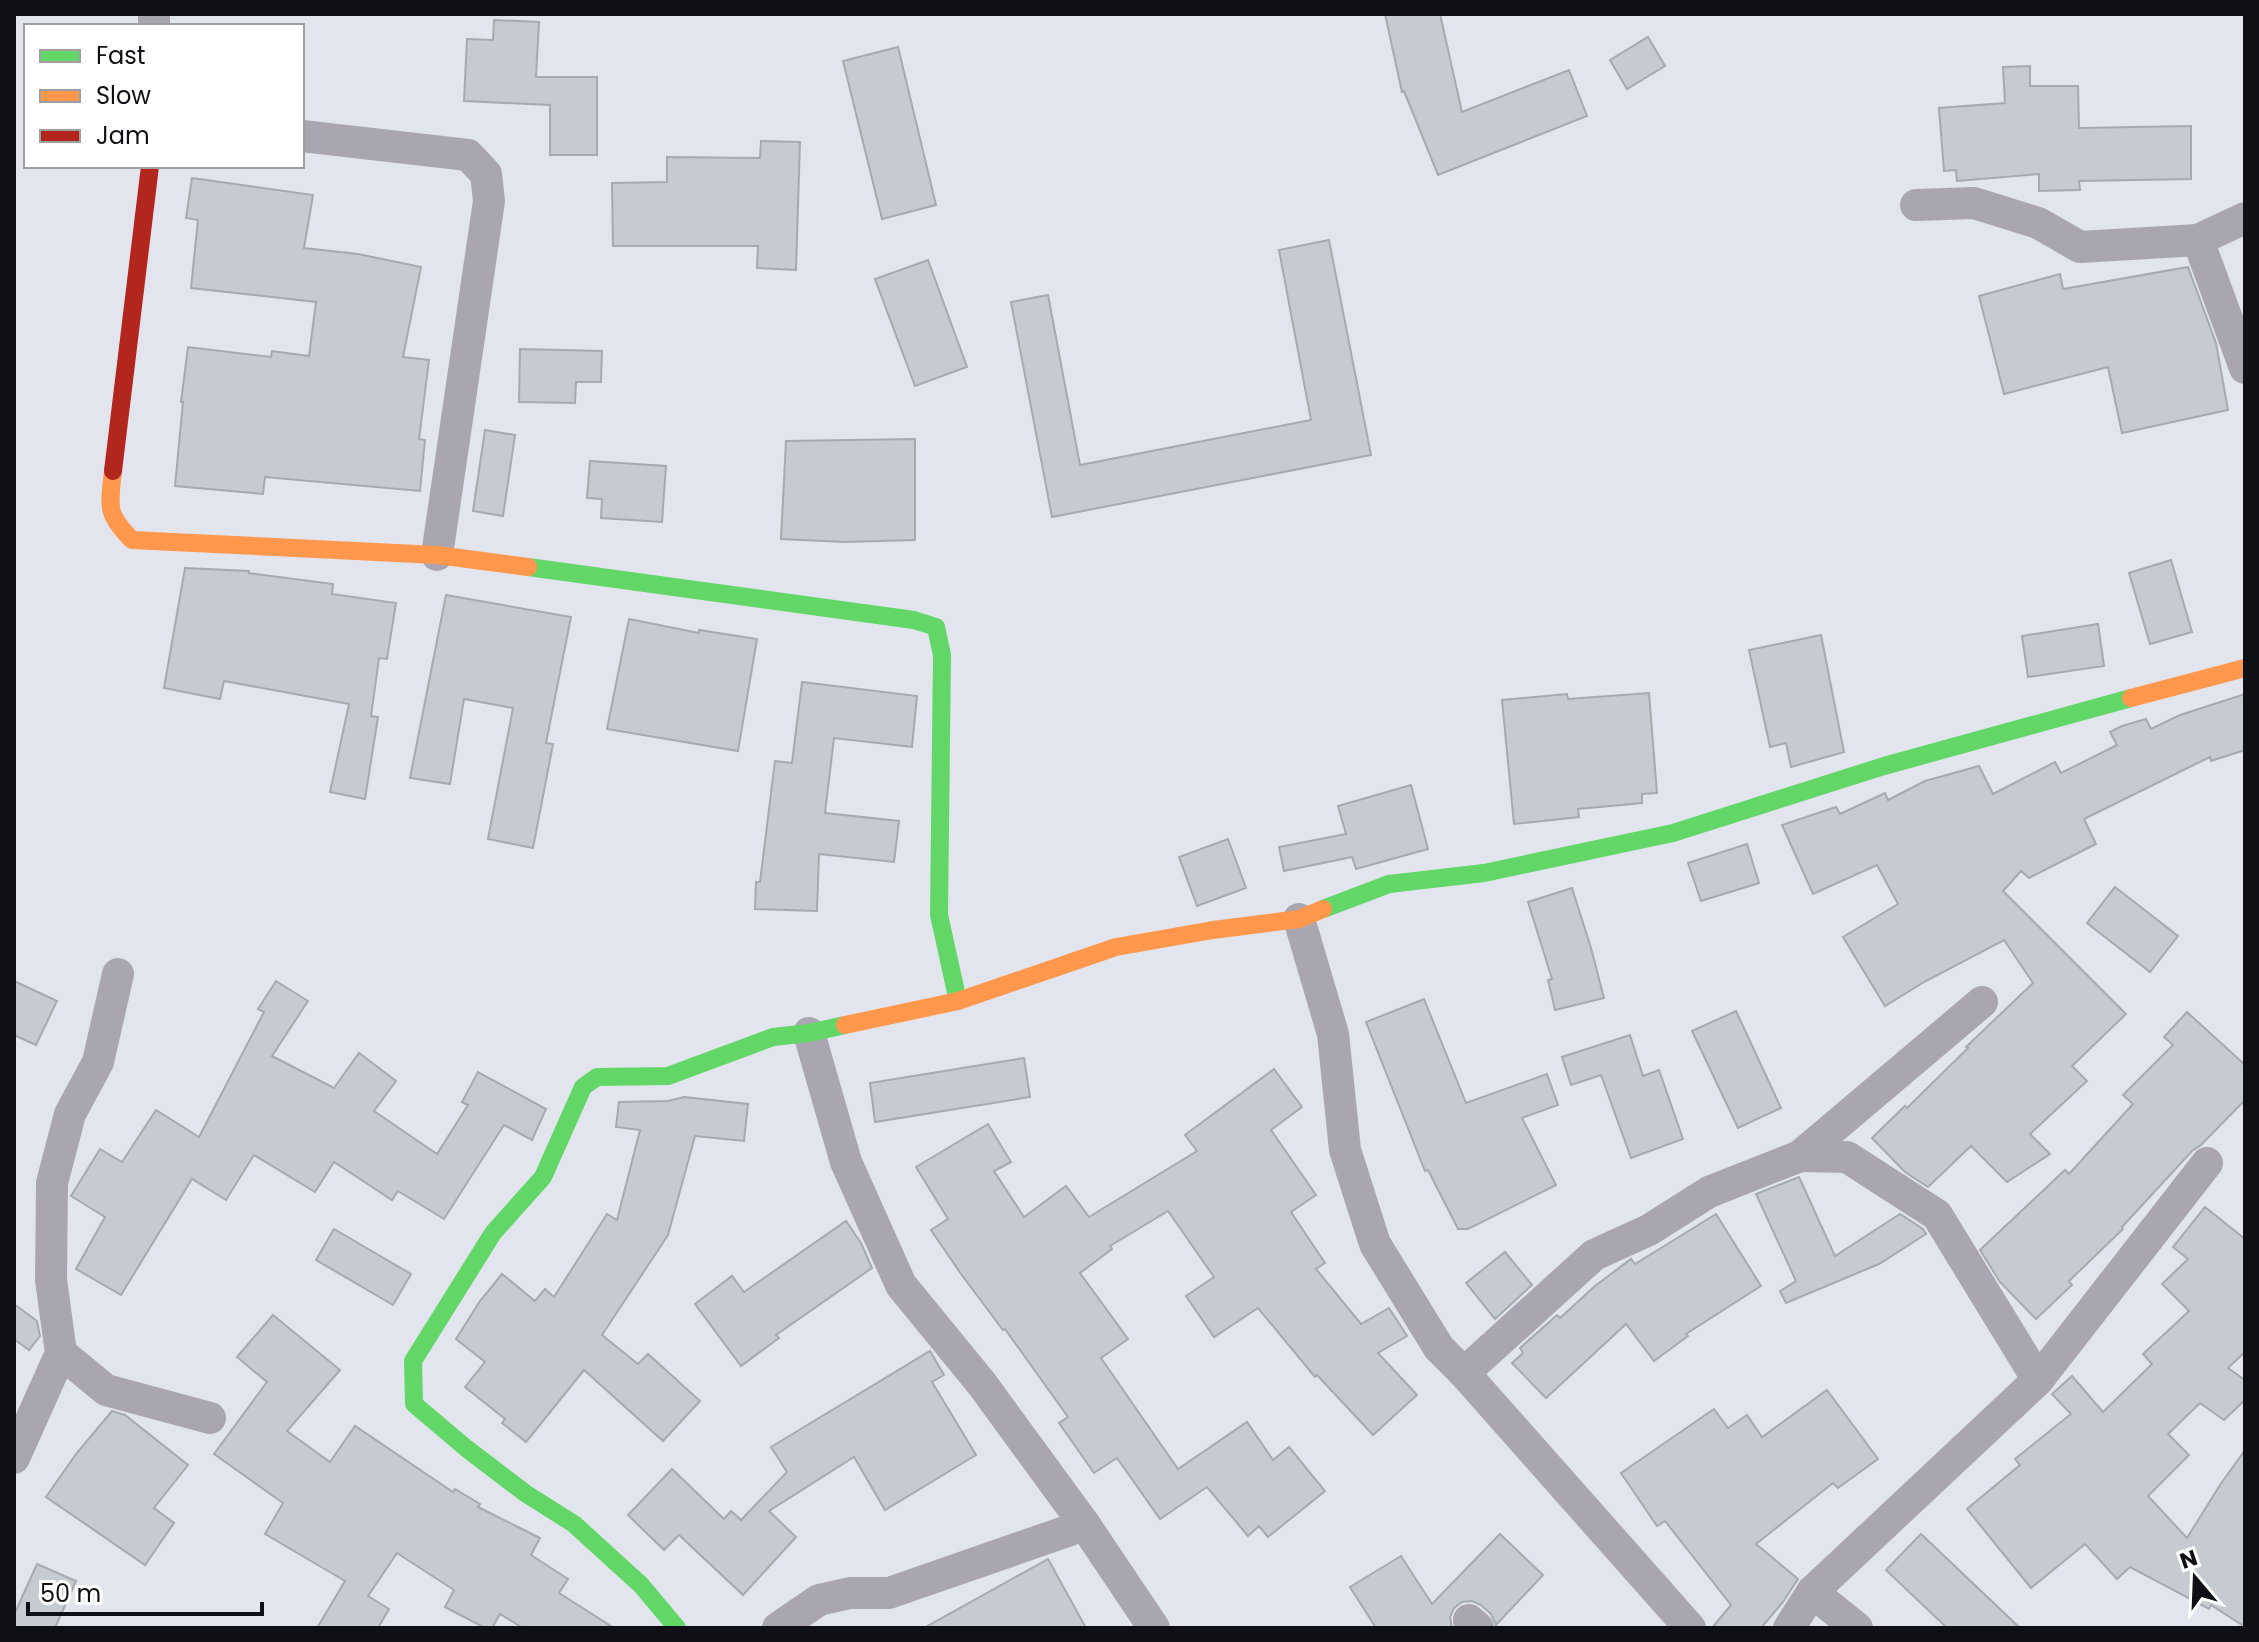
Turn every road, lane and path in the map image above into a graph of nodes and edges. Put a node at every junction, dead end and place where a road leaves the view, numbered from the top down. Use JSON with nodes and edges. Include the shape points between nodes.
{"nodes":[{"id":1,"x":304,"y":136,"type":"edge"},
{"id":2,"x":150,"y":168,"type":"edge"},
{"id":3,"x":1916,"y":205,"type":"dead end"},
{"id":4,"x":2245,"y":218,"type":"edge"},
{"id":5,"x":2198,"y":240,"type":"junction"},
{"id":6,"x":2245,"y":368,"type":"edge"},
{"id":7,"x":437,"y":555,"type":"junction"},
{"id":8,"x":2245,"y":668,"type":"edge"},
{"id":9,"x":1299,"y":919,"type":"junction"},
{"id":10,"x":118,"y":974,"type":"dead end"},
{"id":11,"x":958,"y":1001,"type":"junction"},
{"id":12,"x":1982,"y":1002,"type":"dead end"},
{"id":13,"x":809,"y":1033,"type":"junction"},
{"id":14,"x":1800,"y":1156,"type":"junction"},
{"id":15,"x":2207,"y":1163,"type":"dead end"},
{"id":16,"x":61,"y":1353,"type":"junction"},
{"id":17,"x":1464,"y":1373,"type":"junction"},
{"id":18,"x":2038,"y":1380,"type":"junction"},
{"id":19,"x":210,"y":1418,"type":"dead end"},
{"id":20,"x":14,"y":1458,"type":"edge"},
{"id":21,"x":1085,"y":1525,"type":"junction"},
{"id":22,"x":1812,"y":1592,"type":"junction"},
{"id":23,"x":677,"y":1628,"type":"edge"},
{"id":24,"x":778,"y":1628,"type":"edge"},
{"id":25,"x":1154,"y":1628,"type":"edge"},
{"id":26,"x":1690,"y":1628,"type":"edge"},
{"id":27,"x":1789,"y":1628,"type":"edge"},
{"id":28,"x":1857,"y":1628,"type":"edge"}],
"edges":[{"from":1,"to":7,"type":"street","via":[[468,155],[486,174],[489,201]]},
{"from":2,"to":7,"type":"street","via":[[110,500],[114,522],[132,540]]},
{"from":3,"to":5,"type":"street","via":[[1974,203],[2038,223],[2080,247]]},
{"from":4,"to":5,"type":"street"},
{"from":5,"to":6,"type":"street"},
{"from":7,"to":11,"type":"street","via":[[936,627],[942,655],[939,915]]},
{"from":8,"to":9,"type":"street","via":[[1884,766],[1673,833],[1484,873],[1389,884]]},
{"from":9,"to":11,"type":"street","via":[[1116,947]]},
{"from":9,"to":17,"type":"street","via":[[1333,1034],[1345,1150],[1375,1244],[1439,1348]]},
{"from":10,"to":16,"type":"street","via":[[98,1062],[70,1114],[52,1183],[51,1280]]},
{"from":11,"to":13,"type":"street"},
{"from":12,"to":14,"type":"street"},
{"from":13,"to":21,"type":"street","via":[[846,1162],[901,1285],[982,1384]]},
{"from":13,"to":23,"type":"street","via":[[773,1037],[668,1076],[589,1081],[543,1177],[493,1233],[413,1361],[414,1404],[525,1493],[574,1524],[641,1585]]},
{"from":14,"to":17,"type":"street","via":[[1709,1192],[1649,1230],[1594,1255]]},
{"from":14,"to":18,"type":"street","via":[[1847,1157],[1937,1215]]},
{"from":15,"to":18,"type":"street"},
{"from":16,"to":19,"type":"street","via":[[106,1390]]},
{"from":16,"to":20,"type":"street"},
{"from":17,"to":26,"type":"street"},
{"from":18,"to":22,"type":"street"},
{"from":21,"to":24,"type":"street","via":[[889,1593],[819,1600]]},
{"from":21,"to":25,"type":"street"},
{"from":22,"to":27,"type":"street"},
{"from":22,"to":28,"type":"street"}]}
